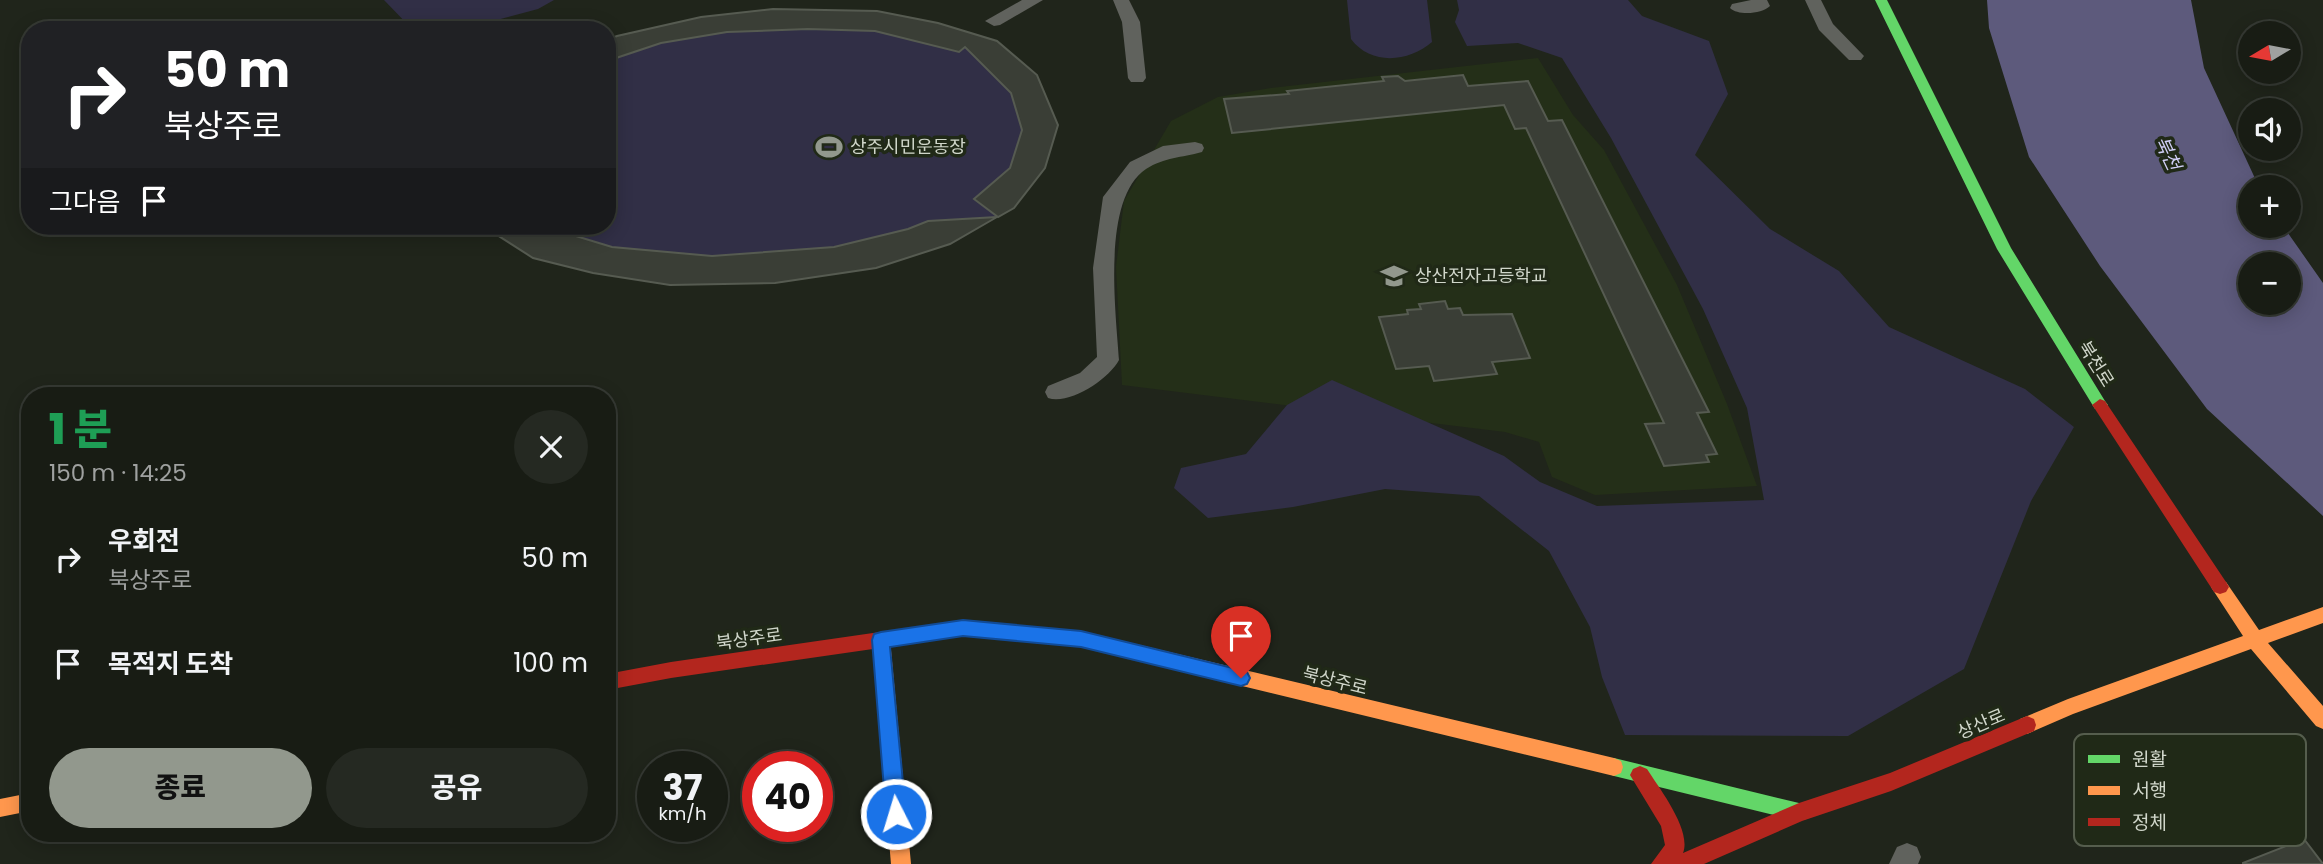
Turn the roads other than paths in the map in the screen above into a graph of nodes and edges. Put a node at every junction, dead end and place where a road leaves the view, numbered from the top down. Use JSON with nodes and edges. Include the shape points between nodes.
{"nodes":[{"id":1,"x":1035,"y":0,"type":"edge"},
{"id":2,"x":1121,"y":0,"type":"edge"},
{"id":3,"x":1759,"y":0,"type":"edge"},
{"id":4,"x":1813,"y":0,"type":"edge"},
{"id":5,"x":1881,"y":0,"type":"edge"},
{"id":6,"x":1738,"y":8,"type":"dead end"},
{"id":7,"x":995,"y":21,"type":"dead end"},
{"id":8,"x":1855,"y":55,"type":"dead end"},
{"id":9,"x":1137,"y":78,"type":"dead end"},
{"id":10,"x":1195,"y":148,"type":"dead end"},
{"id":11,"x":1056,"y":392,"type":"dead end"},
{"id":12,"x":2323,"y":615,"type":"edge"},
{"id":13,"x":881,"y":640,"type":"junction"},
{"id":14,"x":2255,"y":640,"type":"junction"},
{"id":15,"x":616,"y":680,"type":"edge"},
{"id":16,"x":2323,"y":720,"type":"edge"},
{"id":17,"x":1640,"y":775,"type":"junction"},
{"id":18,"x":21,"y":804,"type":"edge"},
{"id":19,"x":0,"y":808,"type":"edge"},
{"id":20,"x":1799,"y":812,"type":"junction"},
{"id":21,"x":901,"y":864,"type":"edge"},
{"id":22,"x":1661,"y":864,"type":"edge"},
{"id":23,"x":1681,"y":864,"type":"edge"}],
"edges":[{"from":1,"to":7,"type":"street"},
{"from":2,"to":9,"type":"street","via":[[1131,22]]},
{"from":3,"to":6,"type":"street","via":[[1762,5]]},
{"from":4,"to":8,"type":"street","via":[[1825,26]]},
{"from":5,"to":14,"type":"street","name":"북천로","via":[[2004,249],[2166,509]]},
{"from":10,"to":11,"type":"street","via":[[1170,150],[1137,166],[1113,197],[1103,268],[1108,360],[1088,379]]},
{"from":12,"to":14,"type":"street","name":"상산로"},
{"from":13,"to":15,"type":"street","name":"북상주로"},
{"from":13,"to":17,"type":"street","name":"북상주로","via":[[963,628],[1081,639]]},
{"from":13,"to":21,"type":"street"},
{"from":14,"to":16,"type":"street","name":"북천로"},
{"from":14,"to":20,"type":"street","name":"상산로","via":[[2068,707],[1891,782]]},
{"from":17,"to":20,"type":"street","name":"북상주로"},
{"from":17,"to":22,"type":"street","via":[[1670,822],[1675,848]]},
{"from":18,"to":19,"type":"street"},
{"from":20,"to":23,"type":"street","name":"상산로"}]}
